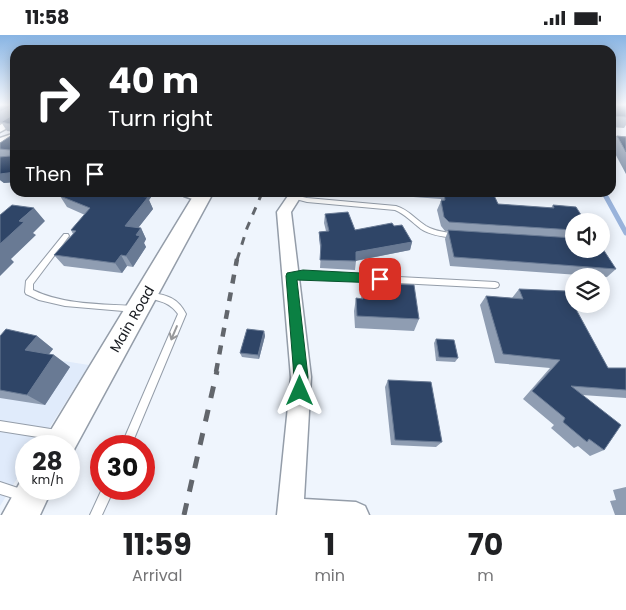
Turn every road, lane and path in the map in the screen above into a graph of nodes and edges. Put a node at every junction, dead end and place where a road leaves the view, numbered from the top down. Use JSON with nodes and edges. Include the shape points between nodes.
{"nodes":[{"id":1,"x":196,"y":197,"type":"edge"},
{"id":2,"x":295,"y":197,"type":"edge"},
{"id":3,"x":302,"y":197,"type":"edge"},
{"id":4,"x":66,"y":236,"type":"dead end"},
{"id":5,"x":459,"y":236,"type":"edge"},
{"id":6,"x":291,"y":276,"type":"junction"},
{"id":7,"x":495,"y":285,"type":"dead end"},
{"id":8,"x":141,"y":302,"type":"junction"},
{"id":9,"x":0,"y":426,"type":"edge"},
{"id":10,"x":37,"y":435,"type":"edge"},
{"id":11,"x":65,"y":435,"type":"edge"},
{"id":12,"x":131,"y":435,"type":"edge"},
{"id":13,"x":103,"y":500,"type":"edge"},
{"id":14,"x":290,"y":513,"type":"edge"},
{"id":15,"x":96,"y":515,"type":"edge"},
{"id":16,"x":356,"y":515,"type":"edge"}],
"edges":[{"from":1,"to":8,"type":"main road","name":"Main Road"},
{"from":2,"to":6,"type":"street","via":[[284,212]]},
{"from":3,"to":5,"type":"lane","via":[[314,201],[396,208],[433,232]]},
{"from":4,"to":8,"type":"lane","via":[[28,283],[29,292],[38,298],[56,301]]},
{"from":6,"to":7,"type":"lane"},
{"from":6,"to":14,"type":"street","via":[[301,377]]},
{"from":8,"to":11,"type":"main road","name":"Main Road"},
{"from":8,"to":12,"type":"lane","one_way":true,"via":[[169,298],[178,304],[182,314]]},
{"from":9,"to":10,"type":"lane"},
{"from":13,"to":15,"type":"lane"},
{"from":14,"to":16,"type":"street"}]}
